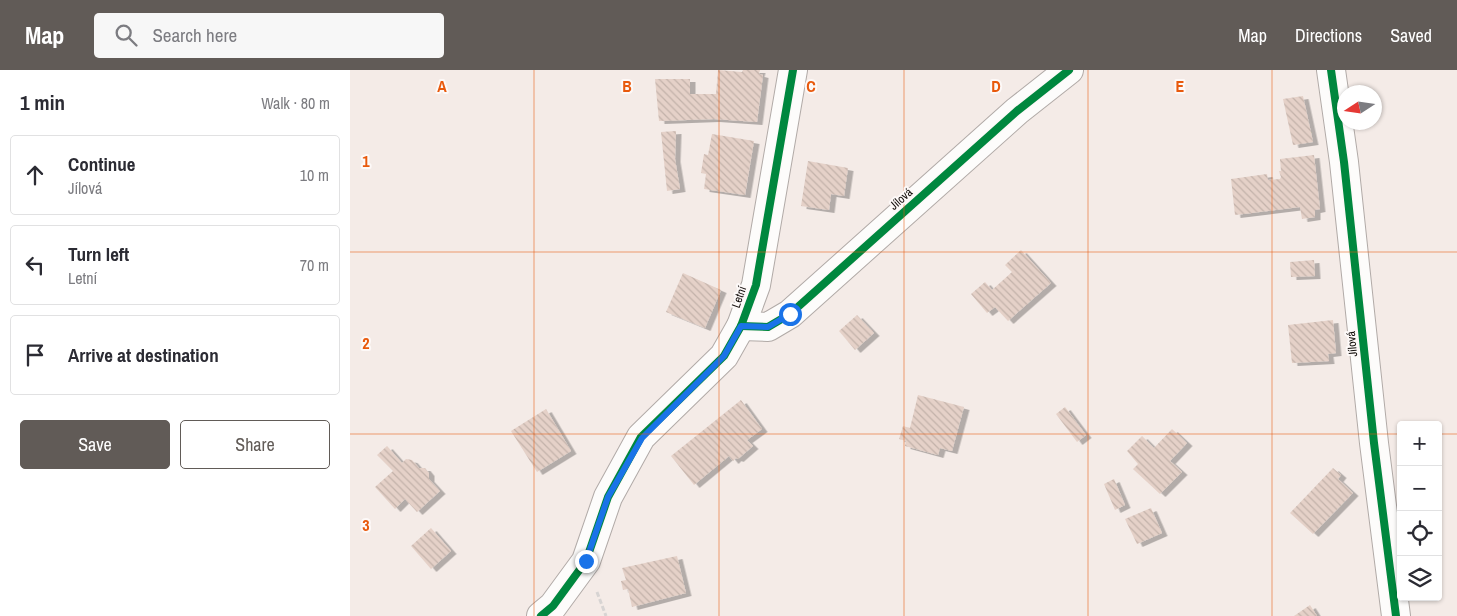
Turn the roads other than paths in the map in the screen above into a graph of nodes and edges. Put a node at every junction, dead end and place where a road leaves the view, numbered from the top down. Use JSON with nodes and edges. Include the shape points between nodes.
{"nodes":[{"id":1,"x":794,"y":70,"type":"edge"},
{"id":2,"x":1069,"y":70,"type":"edge"},
{"id":3,"x":1331,"y":70,"type":"edge"},
{"id":4,"x":741,"y":326,"type":"junction"},
{"id":5,"x":541,"y":616,"type":"edge"},
{"id":6,"x":1396,"y":616,"type":"edge"}],
"edges":[{"from":1,"to":4,"type":"street","name":"Letní","via":[[756,285]]},
{"from":2,"to":4,"type":"street","name":"Jílová","via":[[1017,111],[790,314],[768,327]]},
{"from":3,"to":6,"type":"street","name":"Jílová"},
{"from":4,"to":5,"type":"street","name":"Letní","via":[[724,356],[642,438],[608,497],[586,561],[553,606]]}]}
